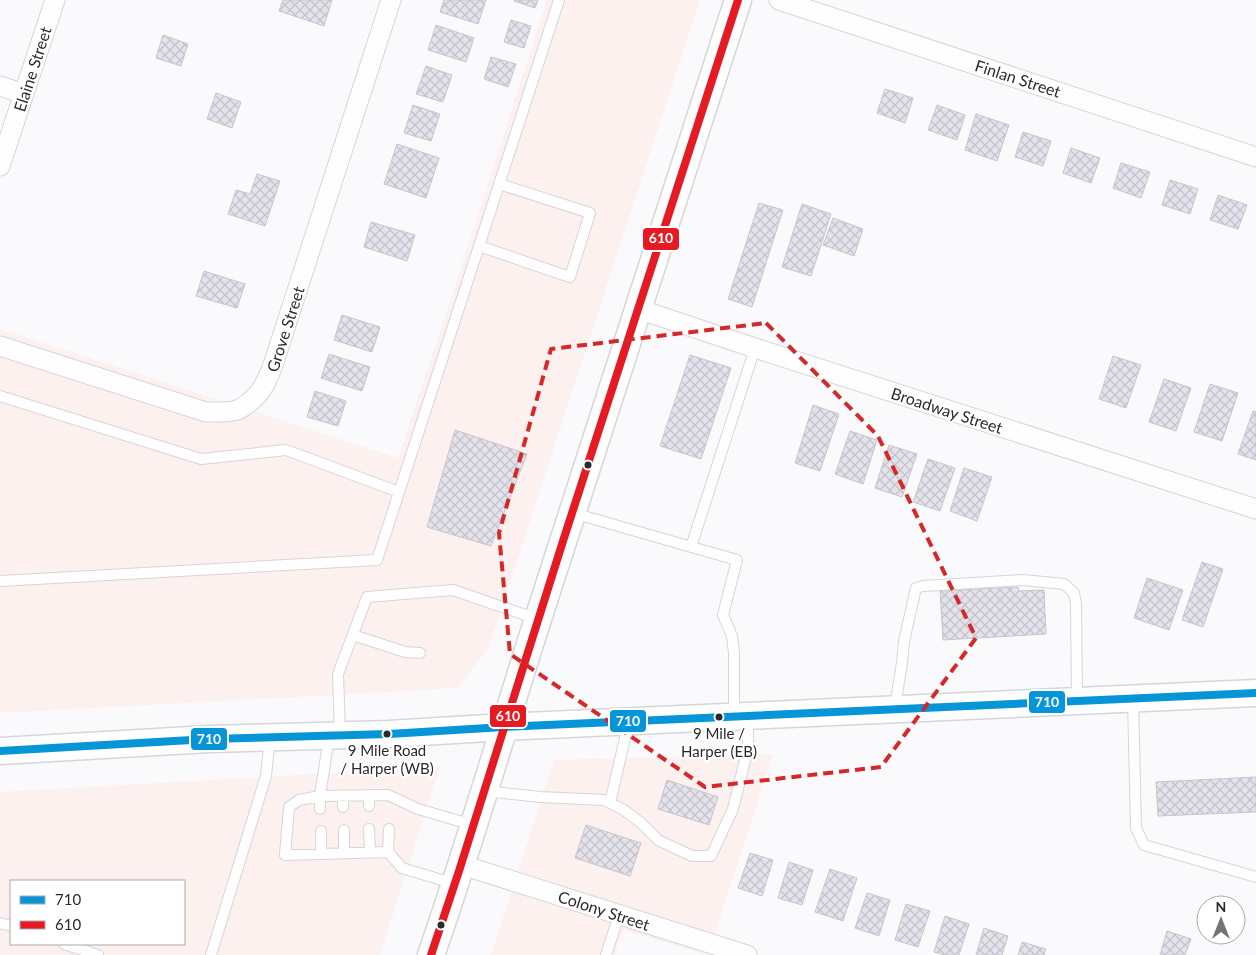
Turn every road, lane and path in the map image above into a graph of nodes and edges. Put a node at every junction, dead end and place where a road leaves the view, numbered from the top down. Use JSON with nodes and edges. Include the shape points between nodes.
{"nodes":[{"id":1,"x":55,"y":0,"type":"edge"},
{"id":2,"x":391,"y":0,"type":"edge"},
{"id":3,"x":559,"y":0,"type":"edge"},
{"id":4,"x":738,"y":0,"type":"edge"},
{"id":5,"x":779,"y":0,"type":"edge"},
{"id":6,"x":0,"y":86,"type":"edge"},
{"id":7,"x":24,"y":94,"type":"junction"},
{"id":8,"x":1256,"y":156,"type":"edge"},
{"id":9,"x":0,"y":166,"type":"edge"},
{"id":10,"x":499,"y":184,"type":"junction"},
{"id":11,"x":479,"y":246,"type":"junction"},
{"id":12,"x":638,"y":309,"type":"junction"},
{"id":13,"x":0,"y":346,"type":"edge"},
{"id":14,"x":755,"y":348,"type":"junction"},
{"id":15,"x":0,"y":396,"type":"edge"},
{"id":16,"x":399,"y":492,"type":"junction"},
{"id":17,"x":1256,"y":509,"type":"edge"},
{"id":18,"x":572,"y":513,"type":"junction"},
{"id":19,"x":691,"y":546,"type":"junction"},
{"id":20,"x":0,"y":581,"type":"edge"},
{"id":21,"x":538,"y":619,"type":"junction"},
{"id":22,"x":353,"y":635,"type":"junction"},
{"id":23,"x":420,"y":654,"type":"dead end"},
{"id":24,"x":1256,"y":692,"type":"edge"},
{"id":25,"x":1133,"y":698,"type":"junction"},
{"id":26,"x":1077,"y":700,"type":"junction"},
{"id":27,"x":895,"y":708,"type":"junction"},
{"id":28,"x":741,"y":716,"type":"junction"},
{"id":29,"x":629,"y":721,"type":"junction"},
{"id":30,"x":504,"y":727,"type":"junction"},
{"id":31,"x":334,"y":735,"type":"junction"},
{"id":32,"x":270,"y":737,"type":"junction"},
{"id":33,"x":0,"y":751,"type":"edge"},
{"id":34,"x":485,"y":791,"type":"junction"},
{"id":35,"x":320,"y":796,"type":"junction"},
{"id":36,"x":610,"y":803,"type":"junction"},
{"id":37,"x":320,"y":808,"type":"dead end"},
{"id":38,"x":474,"y":826,"type":"junction"},
{"id":39,"x":369,"y":829,"type":"dead end"},
{"id":40,"x":344,"y":830,"type":"dead end"},
{"id":41,"x":389,"y":830,"type":"dead end"},
{"id":42,"x":321,"y":831,"type":"dead end"},
{"id":43,"x":370,"y":852,"type":"junction"},
{"id":44,"x":388,"y":852,"type":"junction"},
{"id":45,"x":344,"y":853,"type":"junction"},
{"id":46,"x":321,"y":854,"type":"junction"},
{"id":47,"x":459,"y":874,"type":"junction"},
{"id":48,"x":1256,"y":877,"type":"edge"},
{"id":49,"x":619,"y":915,"type":"junction"},
{"id":50,"x":67,"y":945,"type":"edge"},
{"id":51,"x":98,"y":955,"type":"edge"},
{"id":52,"x":210,"y":955,"type":"edge"},
{"id":53,"x":431,"y":955,"type":"edge"},
{"id":54,"x":606,"y":955,"type":"edge"},
{"id":55,"x":747,"y":955,"type":"edge"}],
"edges":[{"from":1,"to":7,"type":"street","name":"Elaine Street"},
{"from":2,"to":13,"type":"street","name":"Grove Street","via":[[268,380],[254,399],[239,410],[206,412]]},
{"from":3,"to":10,"type":"lane"},
{"from":4,"to":12,"type":"main road"},
{"from":5,"to":8,"type":"street","name":"Finlan Street"},
{"from":6,"to":7,"type":"street"},
{"from":7,"to":9,"type":"street","name":"Elaine Street"},
{"from":10,"to":11,"type":"lane"},
{"from":10,"to":11,"type":"lane","via":[[590,213],[570,277]]},
{"from":11,"to":16,"type":"lane"},
{"from":12,"to":14,"type":"street","name":"Broadway Street"},
{"from":12,"to":18,"type":"main road"},
{"from":14,"to":17,"type":"street","name":"Broadway Street"},
{"from":14,"to":19,"type":"lane"},
{"from":15,"to":16,"type":"lane","via":[[201,460],[286,450]]},
{"from":16,"to":20,"type":"lane","via":[[377,560]]},
{"from":18,"to":19,"type":"lane"},
{"from":18,"to":21,"type":"main road"},
{"from":19,"to":28,"type":"lane","via":[[737,560],[723,615],[732,636]]},
{"from":21,"to":22,"type":"lane","via":[[453,590],[367,597]]},
{"from":21,"to":30,"type":"main road"},
{"from":22,"to":23,"type":"lane"},
{"from":22,"to":31,"type":"lane","via":[[338,674]]},
{"from":24,"to":25,"type":"main road"},
{"from":25,"to":26,"type":"main road"},
{"from":25,"to":48,"type":"lane","via":[[1136,828],[1144,845]]},
{"from":26,"to":27,"type":"main road"},
{"from":26,"to":27,"type":"lane","via":[[1074,592],[1064,584],[1023,580],[916,588],[904,641]]},
{"from":27,"to":28,"type":"main road"},
{"from":28,"to":29,"type":"main road"},
{"from":28,"to":36,"type":"lane","via":[[748,748],[733,809],[711,856],[692,856],[658,840],[624,810]]},
{"from":29,"to":30,"type":"main road"},
{"from":29,"to":36,"type":"lane"},
{"from":30,"to":31,"type":"main road"},
{"from":30,"to":34,"type":"main road"},
{"from":31,"to":32,"type":"main road"},
{"from":31,"to":35,"type":"lane"},
{"from":32,"to":33,"type":"main road"},
{"from":32,"to":52,"type":"lane","via":[[266,776]]},
{"from":34,"to":36,"type":"lane"},
{"from":34,"to":38,"type":"main road"},
{"from":35,"to":37,"type":"lane"},
{"from":35,"to":38,"type":"lane","via":[[343,801],[388,800]]},
{"from":35,"to":46,"type":"lane","via":[[299,800],[289,807],[285,855]]},
{"from":38,"to":47,"type":"main road"},
{"from":39,"to":43,"type":"lane"},
{"from":40,"to":45,"type":"lane"},
{"from":41,"to":44,"type":"lane"},
{"from":42,"to":46,"type":"lane"},
{"from":43,"to":44,"type":"lane"},
{"from":43,"to":45,"type":"lane"},
{"from":44,"to":47,"type":"lane","via":[[402,868]]},
{"from":45,"to":46,"type":"lane"},
{"from":47,"to":49,"type":"street","name":"Colony Street"},
{"from":47,"to":53,"type":"main road"},
{"from":49,"to":54,"type":"lane"},
{"from":49,"to":55,"type":"street","name":"Colony Street"},
{"from":50,"to":51,"type":"lane"}]}
